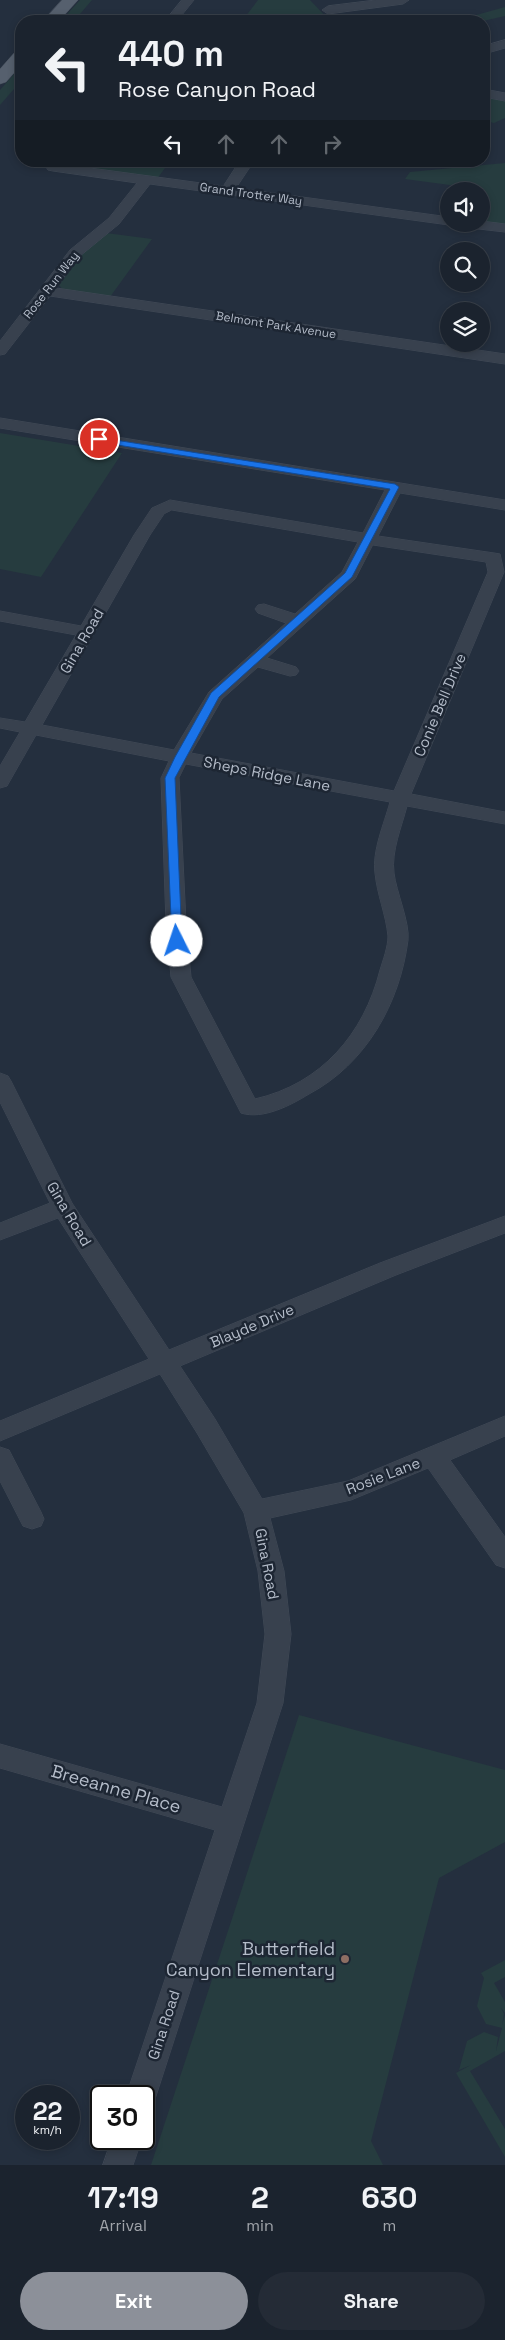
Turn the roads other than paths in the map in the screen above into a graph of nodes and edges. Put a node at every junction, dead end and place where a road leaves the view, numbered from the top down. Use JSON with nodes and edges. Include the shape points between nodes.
{"nodes":[{"id":1,"x":70,"y":0,"type":"edge"},
{"id":2,"x":188,"y":0,"type":"edge"},
{"id":3,"x":318,"y":0,"type":"edge"},
{"id":4,"x":403,"y":0,"type":"edge"},
{"id":5,"x":328,"y":10,"type":"junction"},
{"id":6,"x":56,"y":15,"type":"edge"},
{"id":7,"x":176,"y":15,"type":"edge"},
{"id":8,"x":333,"y":15,"type":"edge"},
{"id":9,"x":503,"y":46,"type":"edge"},
{"id":10,"x":490,"y":49,"type":"edge"},
{"id":11,"x":15,"y":62,"type":"edge"},
{"id":12,"x":0,"y":79,"type":"edge"},
{"id":13,"x":490,"y":94,"type":"edge"},
{"id":14,"x":505,"y":97,"type":"edge"},
{"id":15,"x":72,"y":167,"type":"edge"},
{"id":16,"x":243,"y":167,"type":"edge"},
{"id":17,"x":146,"y":180,"type":"junction"},
{"id":18,"x":227,"y":191,"type":"junction"},
{"id":19,"x":440,"y":220,"type":"edge"},
{"id":20,"x":490,"y":226,"type":"edge"},
{"id":21,"x":505,"y":228,"type":"edge"},
{"id":22,"x":46,"y":290,"type":"junction"},
{"id":23,"x":0,"y":351,"type":"edge"},
{"id":24,"x":505,"y":359,"type":"edge"},
{"id":25,"x":0,"y":423,"type":"edge"},
{"id":26,"x":395,"y":487,"type":"junction"},
{"id":27,"x":170,"y":505,"type":"joint"},
{"id":28,"x":505,"y":506,"type":"edge"},
{"id":29,"x":368,"y":539,"type":"junction"},
{"id":30,"x":264,"y":609,"type":"dead end"},
{"id":31,"x":0,"y":616,"type":"edge"},
{"id":32,"x":298,"y":621,"type":"junction"},
{"id":33,"x":88,"y":632,"type":"junction"},
{"id":34,"x":255,"y":660,"type":"junction"},
{"id":35,"x":290,"y":671,"type":"dead end"},
{"id":36,"x":0,"y":723,"type":"edge"},
{"id":37,"x":30,"y":729,"type":"junction"},
{"id":38,"x":180,"y":757,"type":"junction"},
{"id":39,"x":0,"y":782,"type":"edge"},
{"id":40,"x":400,"y":798,"type":"junction"},
{"id":41,"x":505,"y":818,"type":"edge"},
{"id":42,"x":0,"y":1081,"type":"edge"},
{"id":43,"x":63,"y":1207,"type":"junction"},
{"id":44,"x":505,"y":1224,"type":"edge"},
{"id":45,"x":0,"y":1232,"type":"edge"},
{"id":46,"x":164,"y":1362,"type":"junction"},
{"id":47,"x":505,"y":1426,"type":"edge"},
{"id":48,"x":0,"y":1431,"type":"edge"},
{"id":49,"x":0,"y":1457,"type":"edge"},
{"id":50,"x":434,"y":1457,"type":"junction"},
{"id":51,"x":256,"y":1510,"type":"junction"},
{"id":52,"x":32,"y":1519,"type":"dead end"},
{"id":53,"x":505,"y":1557,"type":"edge"},
{"id":54,"x":0,"y":1756,"type":"edge"},
{"id":55,"x":231,"y":1822,"type":"junction"},
{"id":56,"x":145,"y":2085,"type":"edge"},
{"id":57,"x":123,"y":2150,"type":"edge"},
{"id":58,"x":118,"y":2165,"type":"edge"}],
"edges":[{"from":1,"to":6,"type":"main road"},
{"from":2,"to":7,"type":"street"},
{"from":3,"to":5,"type":"street"},
{"from":4,"to":5,"type":"street"},
{"from":5,"to":8,"type":"street"},
{"from":9,"to":10,"type":"street"},
{"from":11,"to":12,"type":"main road"},
{"from":13,"to":14,"type":"street"},
{"from":15,"to":17,"type":"street","name":"Grand Trotter Way"},
{"from":16,"to":18,"type":"street"},
{"from":17,"to":18,"type":"street","name":"Grand Trotter Way"},
{"from":17,"to":22,"type":"street","name":"Rose Run Way","via":[[118,217],[78,250]]},
{"from":18,"to":19,"type":"street","name":"Grand Trotter Way"},
{"from":20,"to":21,"type":"street"},
{"from":22,"to":23,"type":"street","name":"Rose Run Way"},
{"from":22,"to":24,"type":"street","name":"Belmont Park Avenue"},
{"from":25,"to":26,"type":"street"},
{"from":26,"to":28,"type":"street"},
{"from":26,"to":29,"type":"street"},
{"from":27,"to":29,"type":"street","name":"Conie Bell Drive"},
{"from":27,"to":33,"type":"street","name":"Gina Road","via":[[158,511]]},
{"from":29,"to":32,"type":"street","via":[[349,575]]},
{"from":29,"to":40,"type":"street","name":"Conie Bell Drive","via":[[494,558],[496,572]]},
{"from":30,"to":32,"type":"street"},
{"from":31,"to":33,"type":"street"},
{"from":32,"to":34,"type":"street"},
{"from":33,"to":37,"type":"street","name":"Gina Road"},
{"from":34,"to":35,"type":"street"},
{"from":34,"to":38,"type":"street","via":[[215,696]]},
{"from":36,"to":37,"type":"street","name":"Sheps Ridge Lane"},
{"from":37,"to":38,"type":"street","name":"Sheps Ridge Lane"},
{"from":37,"to":39,"type":"street","name":"Gina Road"},
{"from":38,"to":40,"type":"street","name":"Sheps Ridge Lane"},
{"from":38,"to":40,"type":"street","name":"Conie Bell Drive","via":[[170,778],[181,978],[249,1108],[280,1101],[317,1082],[357,1045],[384,995],[398,938],[384,871],[385,856]]},
{"from":40,"to":41,"type":"street","name":"Sheps Ridge Lane"},
{"from":42,"to":43,"type":"street","name":"Gina Road"},
{"from":43,"to":45,"type":"street"},
{"from":43,"to":46,"type":"street","name":"Gina Road"},
{"from":44,"to":46,"type":"street","name":"Blayde Drive"},
{"from":46,"to":48,"type":"street","name":"Blayde Drive"},
{"from":46,"to":51,"type":"street","name":"Gina Road"},
{"from":47,"to":50,"type":"street","name":"Rosie Lane"},
{"from":49,"to":52,"type":"street"},
{"from":50,"to":51,"type":"street","name":"Rosie Lane","via":[[351,1490]]},
{"from":50,"to":53,"type":"street"},
{"from":51,"to":55,"type":"street","name":"Gina Road","via":[[271,1571],[278,1634],[270,1703]]},
{"from":54,"to":55,"type":"street","name":"Breeanne Place"},
{"from":55,"to":56,"type":"street","name":"Gina Road"},
{"from":57,"to":58,"type":"street"}]}
